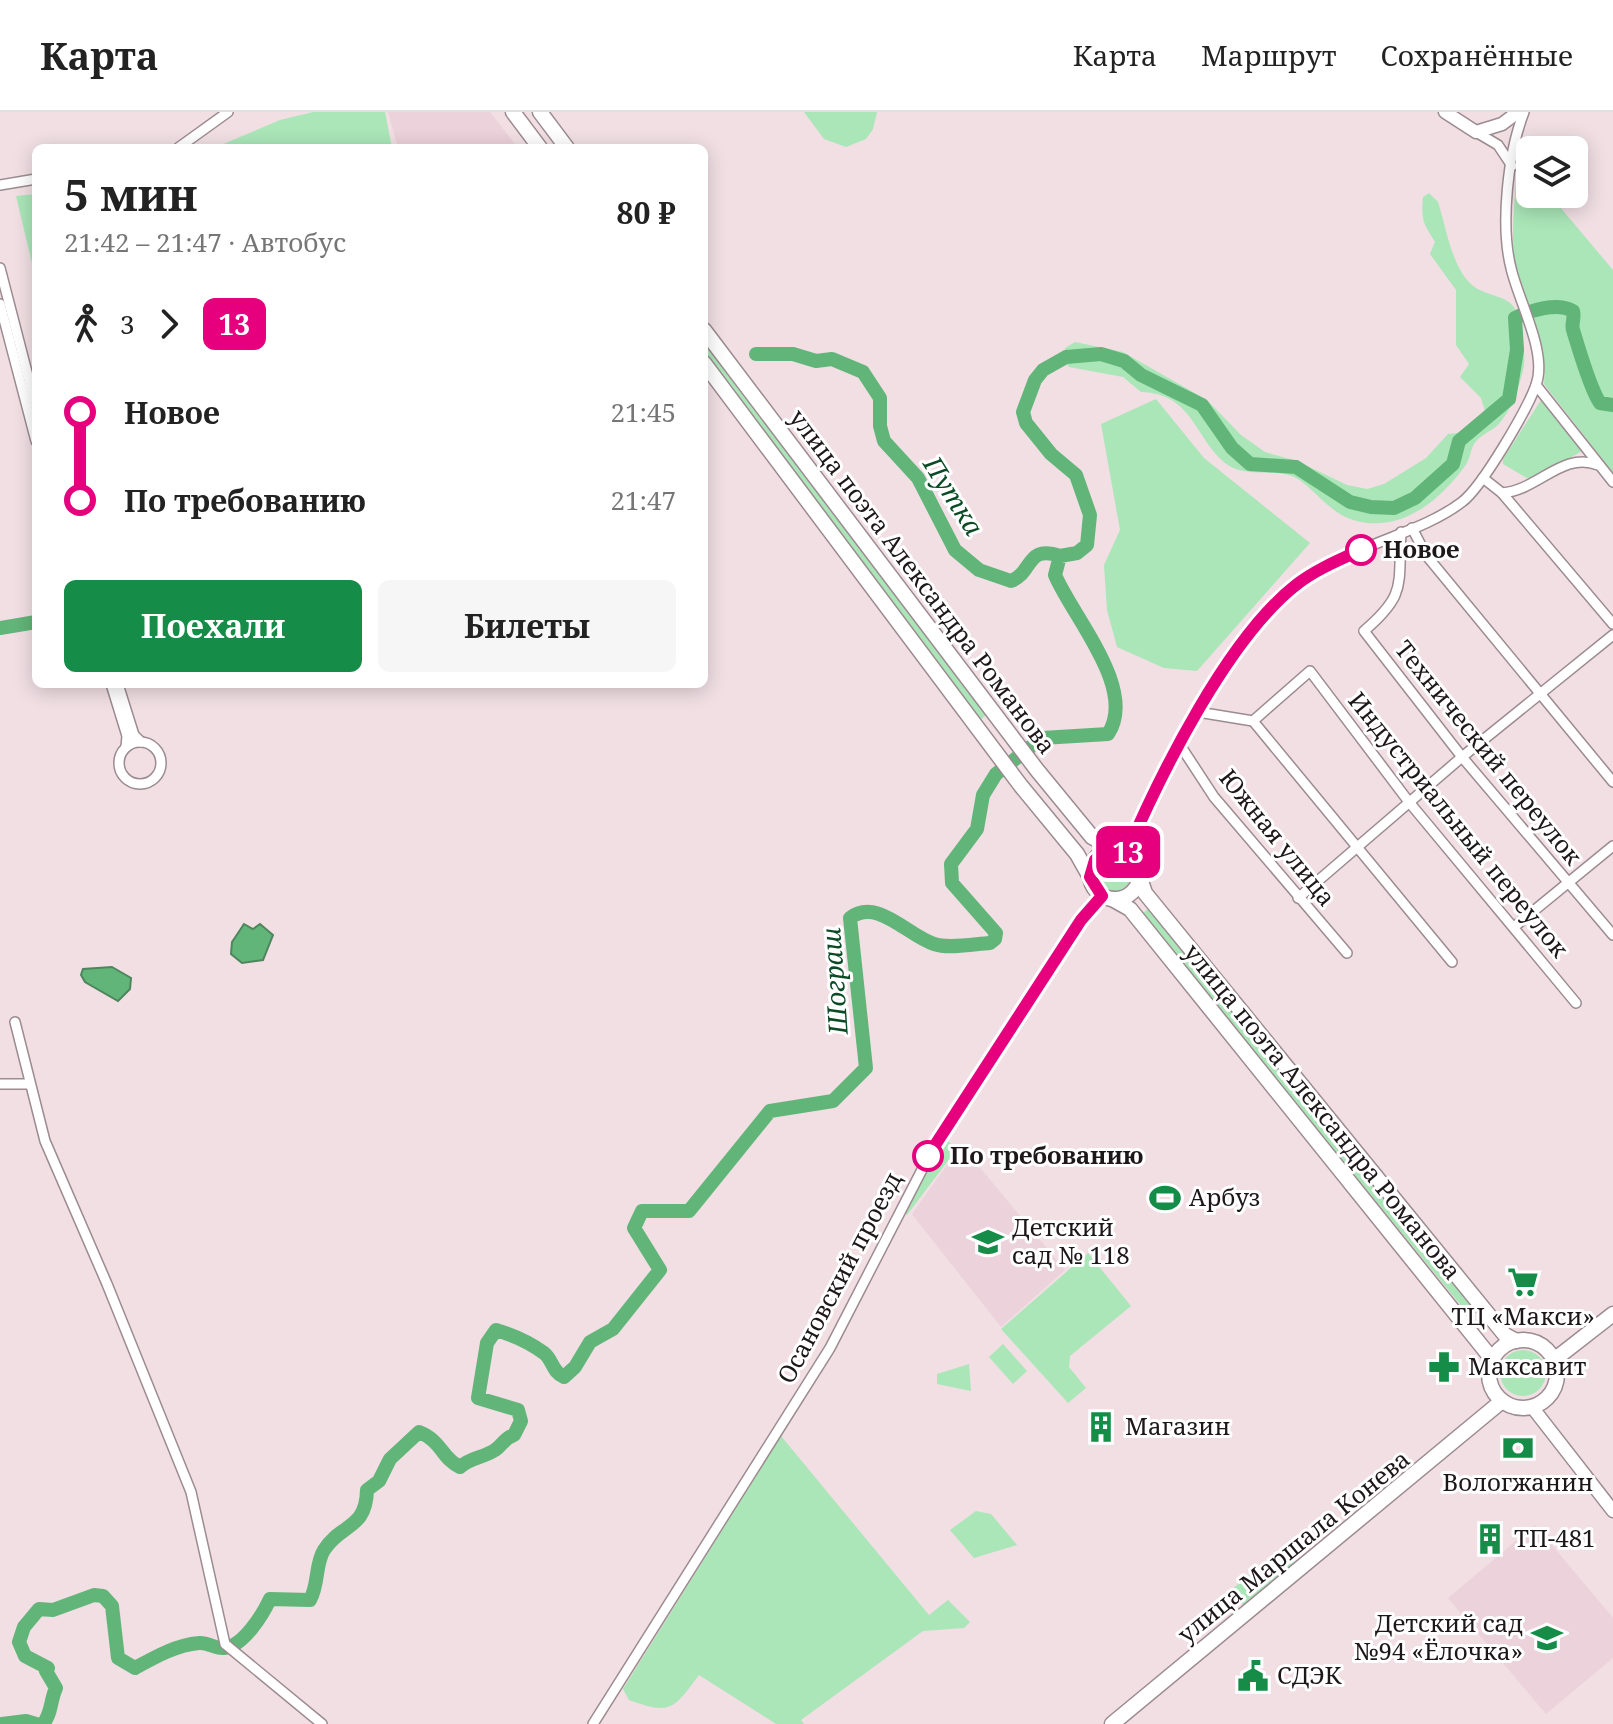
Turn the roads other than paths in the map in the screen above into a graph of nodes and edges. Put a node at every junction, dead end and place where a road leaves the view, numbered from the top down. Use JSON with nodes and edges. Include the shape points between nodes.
{"nodes":[{"id":1,"x":228,"y":112,"type":"edge"},
{"id":2,"x":513,"y":112,"type":"edge"},
{"id":3,"x":540,"y":112,"type":"edge"},
{"id":4,"x":1445,"y":112,"type":"edge"},
{"id":5,"x":1521,"y":112,"type":"edge"},
{"id":6,"x":1476,"y":132,"type":"junction"},
{"id":7,"x":184,"y":144,"type":"edge"},
{"id":8,"x":537,"y":144,"type":"edge"},
{"id":9,"x":564,"y":144,"type":"edge"},
{"id":10,"x":1512,"y":166,"type":"junction"},
{"id":11,"x":32,"y":180,"type":"edge"},
{"id":12,"x":0,"y":185,"type":"edge"},
{"id":13,"x":0,"y":268,"type":"edge"},
{"id":14,"x":0,"y":304,"type":"edge"},
{"id":15,"x":708,"y":335,"type":"edge"},
{"id":16,"x":708,"y":368,"type":"edge"},
{"id":17,"x":1536,"y":385,"type":"junction"},
{"id":18,"x":32,"y":392,"type":"edge"},
{"id":19,"x":32,"y":426,"type":"edge"},
{"id":20,"x":1601,"y":466,"type":"junction"},
{"id":21,"x":1483,"y":478,"type":"junction"},
{"id":22,"x":1613,"y":482,"type":"edge"},
{"id":23,"x":1502,"y":493,"type":"junction"},
{"id":24,"x":1412,"y":528,"type":"junction"},
{"id":25,"x":1401,"y":532,"type":"junction"},
{"id":26,"x":1613,"y":624,"type":"edge"},
{"id":27,"x":1613,"y":635,"type":"edge"},
{"id":28,"x":112,"y":688,"type":"edge"},
{"id":29,"x":119,"y":688,"type":"edge"},
{"id":30,"x":1542,"y":694,"type":"junction"},
{"id":31,"x":1198,"y":712,"type":"junction"},
{"id":32,"x":1253,"y":721,"type":"junction"},
{"id":33,"x":141,"y":742,"type":"junction"},
{"id":34,"x":1180,"y":745,"type":"junction"},
{"id":35,"x":126,"y":747,"type":"junction"},
{"id":36,"x":1462,"y":757,"type":"junction"},
{"id":37,"x":1613,"y":782,"type":"edge"},
{"id":38,"x":1409,"y":802,"type":"junction"},
{"id":39,"x":1613,"y":846,"type":"edge"},
{"id":40,"x":1358,"y":847,"type":"junction"},
{"id":41,"x":1120,"y":851,"type":"junction"},
{"id":42,"x":1090,"y":877,"type":"junction"},
{"id":43,"x":1140,"y":878,"type":"junction"},
{"id":44,"x":1566,"y":882,"type":"junction"},
{"id":45,"x":1107,"y":898,"type":"junction"},
{"id":46,"x":1298,"y":898,"type":"junction"},
{"id":47,"x":1514,"y":927,"type":"junction"},
{"id":48,"x":1613,"y":935,"type":"edge"},
{"id":49,"x":1347,"y":953,"type":"dead end"},
{"id":50,"x":1452,"y":962,"type":"dead end"},
{"id":51,"x":1576,"y":1003,"type":"dead end"},
{"id":52,"x":15,"y":1022,"type":"dead end"},
{"id":53,"x":0,"y":1084,"type":"edge"},
{"id":54,"x":28,"y":1084,"type":"junction"},
{"id":55,"x":1613,"y":1314,"type":"edge"},
{"id":56,"x":1516,"y":1341,"type":"junction"},
{"id":57,"x":1492,"y":1359,"type":"junction"},
{"id":58,"x":1554,"y":1360,"type":"junction"},
{"id":59,"x":1502,"y":1401,"type":"junction"},
{"id":60,"x":1532,"y":1407,"type":"junction"},
{"id":61,"x":1613,"y":1511,"type":"edge"},
{"id":62,"x":322,"y":1724,"type":"edge"},
{"id":63,"x":593,"y":1724,"type":"edge"},
{"id":64,"x":1112,"y":1724,"type":"edge"}],
"edges":[{"from":1,"to":7,"type":"street"},
{"from":2,"to":8,"type":"main road"},
{"from":3,"to":9,"type":"main road"},
{"from":4,"to":6,"type":"street"},
{"from":5,"to":6,"type":"street"},
{"from":5,"to":10,"type":"street"},
{"from":6,"to":10,"type":"street","via":[[1498,145]]},
{"from":10,"to":17,"type":"street","via":[[1508,250],[1539,366]]},
{"from":11,"to":12,"type":"street"},
{"from":13,"to":18,"type":"street"},
{"from":14,"to":19,"type":"street"},
{"from":15,"to":41,"type":"main road","name":"улица поэта Александра Романова","via":[[1037,770],[1092,837]]},
{"from":16,"to":42,"type":"main road","name":"улица поэта Александра Романова"},
{"from":17,"to":20,"type":"street"},
{"from":17,"to":21,"type":"street"},
{"from":20,"to":22,"type":"street"},
{"from":20,"to":23,"type":"street","via":[[1580,459],[1569,462],[1536,483]]},
{"from":21,"to":23,"type":"street"},
{"from":21,"to":24,"type":"street","via":[[1462,502]]},
{"from":23,"to":26,"type":"street"},
{"from":24,"to":25,"type":"street"},
{"from":24,"to":30,"type":"street","via":[[1426,555]]},
{"from":25,"to":31,"type":"street","via":[[1297,584],[1268,611]]},
{"from":25,"to":36,"type":"street","name":"Технический переулок","via":[[1396,598],[1364,631]]},
{"from":27,"to":30,"type":"street"},
{"from":28,"to":35,"type":"street"},
{"from":29,"to":33,"type":"street"},
{"from":30,"to":36,"type":"street"},
{"from":30,"to":37,"type":"street"},
{"from":31,"to":32,"type":"street"},
{"from":31,"to":34,"type":"street"},
{"from":32,"to":38,"type":"street","name":"Индустриальный переулок","via":[[1310,671]]},
{"from":32,"to":40,"type":"street"},
{"from":33,"to":35,"type":"street"},
{"from":33,"to":35,"type":"street","via":[[154,747],[161,761],[156,775],[144,783],[132,782],[121,770]]},
{"from":34,"to":41,"type":"street"},
{"from":34,"to":46,"type":"street","name":"Южная улица","via":[[1214,797]]},
{"from":36,"to":38,"type":"street"},
{"from":36,"to":44,"type":"street","name":"Технический переулок"},
{"from":38,"to":40,"type":"street"},
{"from":38,"to":47,"type":"street","name":"Индустриальный переулок"},
{"from":39,"to":44,"type":"street"},
{"from":40,"to":46,"type":"street"},
{"from":40,"to":50,"type":"street"},
{"from":41,"to":42,"type":"main road","via":[[1095,860]]},
{"from":41,"to":43,"type":"main road","via":[[1138,863]]},
{"from":42,"to":45,"type":"main road"},
{"from":43,"to":45,"type":"main road","via":[[1129,896]]},
{"from":43,"to":56,"type":"main road","name":"улица поэта Александра Романова","via":[[1145,893],[1246,1019],[1505,1335]]},
{"from":44,"to":47,"type":"street"},
{"from":44,"to":48,"type":"street","name":"Технический переулок"},
{"from":45,"to":57,"type":"main road","name":"улица поэта Александра Романова","via":[[1130,909]]},
{"from":45,"to":63,"type":"street","name":"Осановский проезд","via":[[1081,920],[944,1127],[830,1348]]},
{"from":46,"to":49,"type":"street","name":"Южная улица"},
{"from":47,"to":51,"type":"street","name":"Индустриальный переулок"},
{"from":52,"to":54,"type":"street"},
{"from":53,"to":54,"type":"street"},
{"from":54,"to":62,"type":"street","via":[[45,1141],[191,1492],[227,1647]]},
{"from":55,"to":58,"type":"main road"},
{"from":56,"to":57,"type":"main road"},
{"from":56,"to":58,"type":"main road","via":[[1540,1345]]},
{"from":57,"to":59,"type":"main road","via":[[1490,1382]]},
{"from":58,"to":60,"type":"main road","via":[[1553,1390]]},
{"from":59,"to":60,"type":"main road"},
{"from":59,"to":64,"type":"main road","name":"улица Маршала Конева"},
{"from":60,"to":61,"type":"street"}]}
